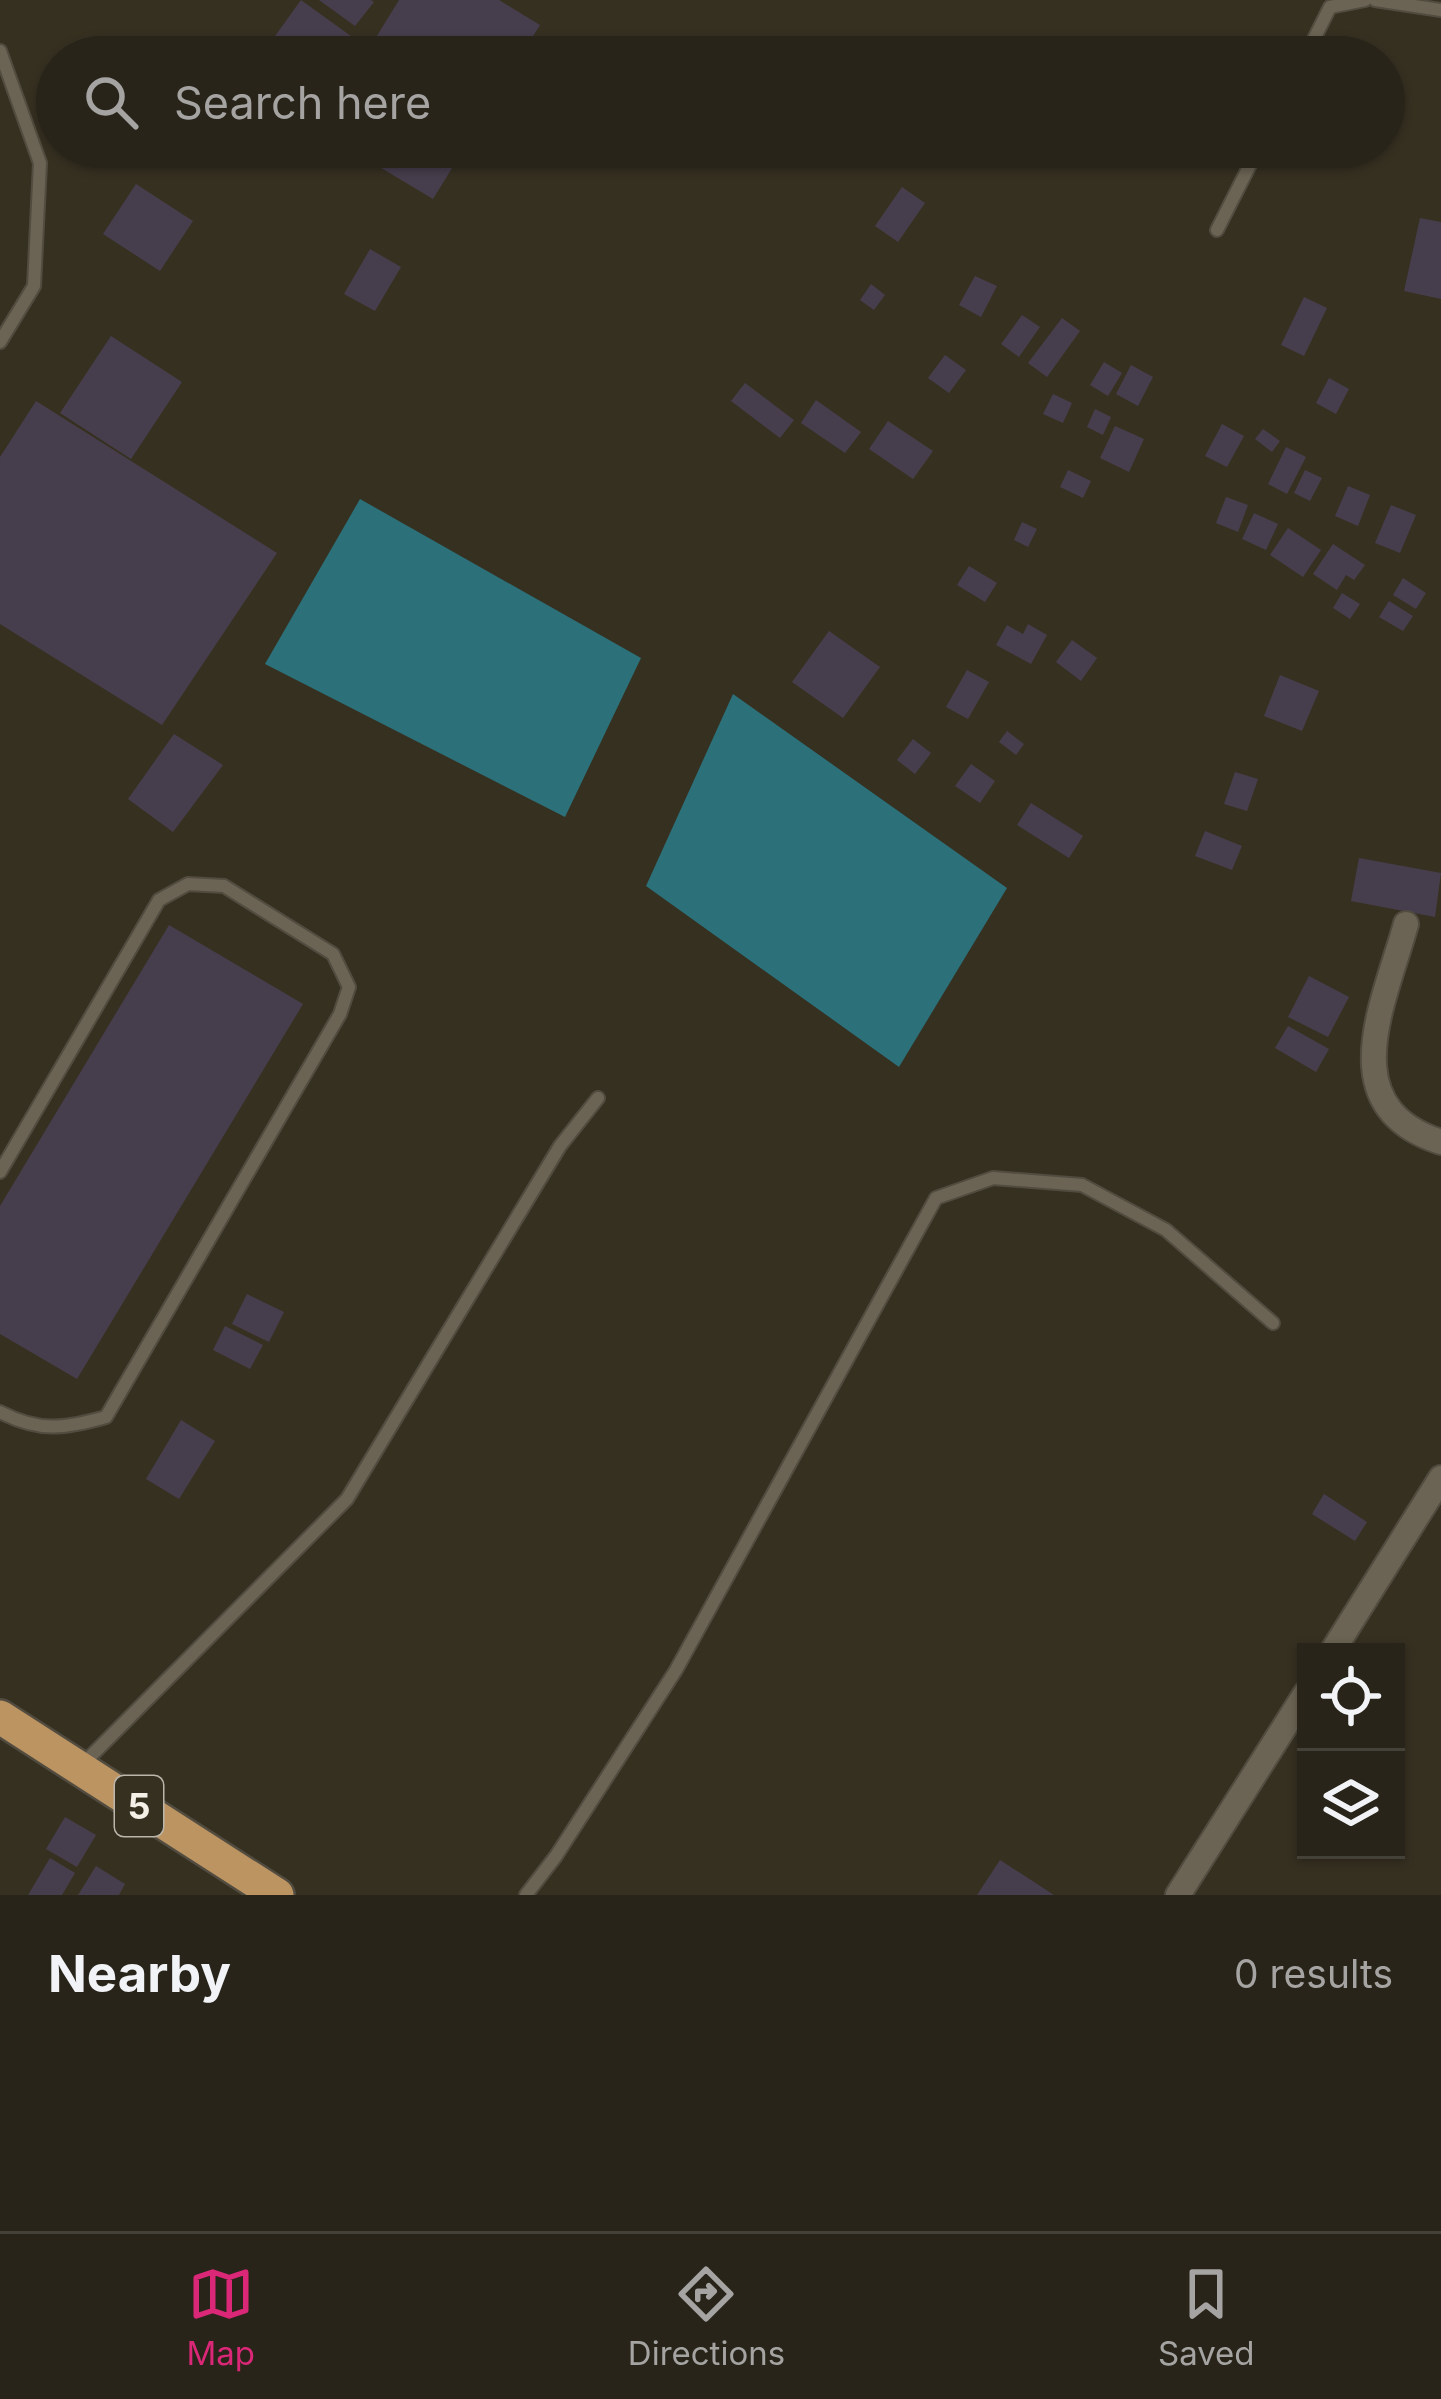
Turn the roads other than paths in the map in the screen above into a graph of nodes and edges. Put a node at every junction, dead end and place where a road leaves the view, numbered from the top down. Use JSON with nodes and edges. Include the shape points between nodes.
{"nodes":[{"id":1,"x":1365,"y":0,"type":"edge"},
{"id":2,"x":1375,"y":0,"type":"edge"},
{"id":3,"x":1441,"y":10,"type":"edge"},
{"id":4,"x":1316,"y":36,"type":"edge"},
{"id":5,"x":0,"y":51,"type":"edge"},
{"id":6,"x":36,"y":152,"type":"edge"},
{"id":7,"x":40,"y":168,"type":"edge"},
{"id":8,"x":1248,"y":168,"type":"edge"},
{"id":9,"x":1217,"y":230,"type":"dead end"},
{"id":10,"x":0,"y":342,"type":"edge"},
{"id":11,"x":1406,"y":924,"type":"dead end"},
{"id":12,"x":598,"y":1098,"type":"dead end"},
{"id":13,"x":1441,"y":1142,"type":"edge"},
{"id":14,"x":0,"y":1172,"type":"edge"},
{"id":15,"x":1273,"y":1322,"type":"dead end"},
{"id":16,"x":0,"y":1412,"type":"edge"},
{"id":17,"x":1441,"y":1478,"type":"edge"},
{"id":18,"x":1338,"y":1643,"type":"edge"},
{"id":19,"x":1297,"y":1707,"type":"edge"},
{"id":20,"x":0,"y":1717,"type":"edge"},
{"id":21,"x":79,"y":1768,"type":"junction"},
{"id":22,"x":277,"y":1895,"type":"edge"},
{"id":23,"x":526,"y":1895,"type":"edge"},
{"id":24,"x":1178,"y":1895,"type":"edge"}],
"edges":[{"from":1,"to":4,"type":"lane","via":[[1330,7]]},
{"from":2,"to":3,"type":"lane"},
{"from":5,"to":6,"type":"lane"},
{"from":7,"to":10,"type":"lane","via":[[34,286]]},
{"from":8,"to":9,"type":"lane"},
{"from":11,"to":13,"type":"street","via":[[1372,1075],[1382,1104],[1419,1135]]},
{"from":12,"to":21,"type":"lane","via":[[560,1146],[347,1499]]},
{"from":14,"to":16,"type":"lane","via":[[159,900],[188,884],[224,886],[333,953],[349,987],[340,1014],[106,1418],[27,1426]]},
{"from":15,"to":23,"type":"lane","via":[[1166,1230],[1082,1185],[993,1178],[936,1198],[676,1670]]},
{"from":17,"to":18,"type":"street"},
{"from":19,"to":24,"type":"street"},
{"from":20,"to":21,"type":"highway","number":"5"},
{"from":21,"to":22,"type":"highway","number":"5"}]}
